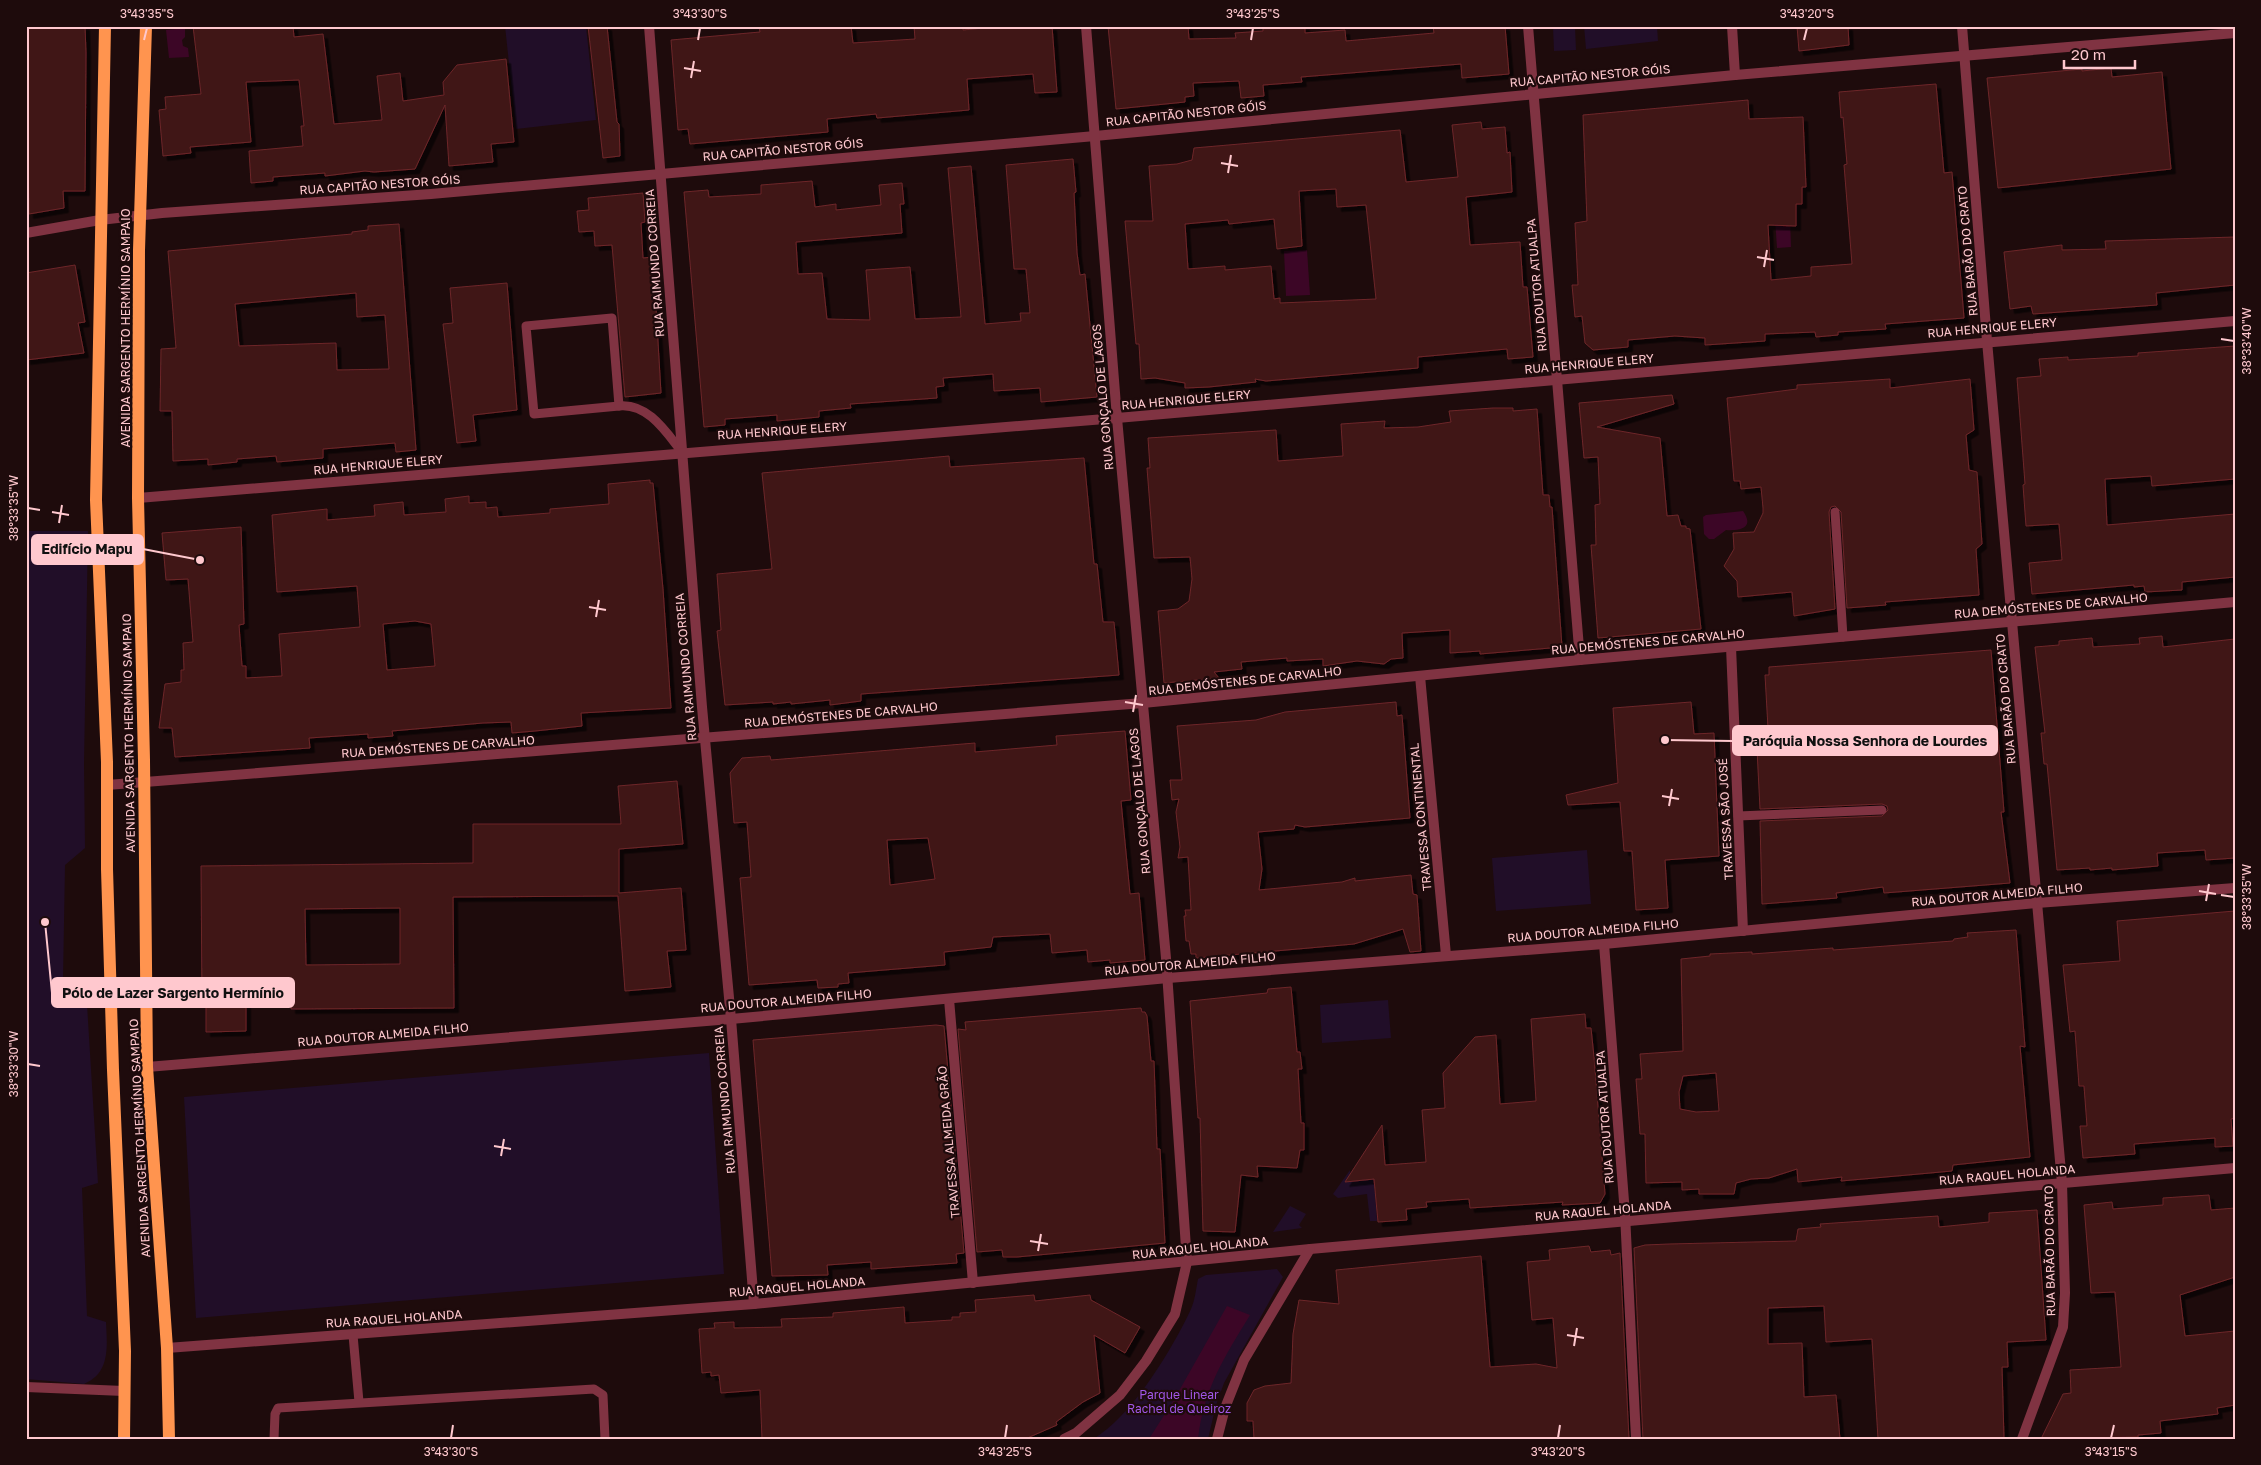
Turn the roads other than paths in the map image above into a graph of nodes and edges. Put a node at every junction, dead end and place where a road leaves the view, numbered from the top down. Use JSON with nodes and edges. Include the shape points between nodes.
{"nodes":[{"id":1,"x":105,"y":26,"type":"edge"},
{"id":2,"x":146,"y":26,"type":"edge"},
{"id":3,"x":649,"y":26,"type":"edge"},
{"id":4,"x":1086,"y":26,"type":"edge"},
{"id":5,"x":1528,"y":26,"type":"edge"},
{"id":6,"x":1732,"y":26,"type":"edge"},
{"id":7,"x":1962,"y":26,"type":"edge"},
{"id":8,"x":2235,"y":33,"type":"edge"},
{"id":9,"x":1964,"y":54,"type":"junction"},
{"id":10,"x":1735,"y":75,"type":"junction"},
{"id":11,"x":1532,"y":94,"type":"junction"},
{"id":12,"x":1095,"y":136,"type":"junction"},
{"id":13,"x":661,"y":173,"type":"junction"},
{"id":14,"x":140,"y":216,"type":"junction"},
{"id":15,"x":100,"y":220,"type":"junction"},
{"id":16,"x":26,"y":233,"type":"edge"},
{"id":17,"x":2235,"y":321,"type":"edge"},
{"id":18,"x":1987,"y":341,"type":"junction"},
{"id":19,"x":1558,"y":380,"type":"junction"},
{"id":20,"x":619,"y":406,"type":"junction"},
{"id":21,"x":1117,"y":418,"type":"junction"},
{"id":22,"x":682,"y":452,"type":"junction"},
{"id":23,"x":138,"y":498,"type":"junction"},
{"id":24,"x":1835,"y":512,"type":"dead end"},
{"id":25,"x":2235,"y":602,"type":"edge"},
{"id":26,"x":2012,"y":622,"type":"junction"},
{"id":27,"x":1843,"y":637,"type":"junction"},
{"id":28,"x":1731,"y":647,"type":"junction"},
{"id":29,"x":1580,"y":660,"type":"junction"},
{"id":30,"x":1420,"y":676,"type":"junction"},
{"id":31,"x":1143,"y":703,"type":"junction"},
{"id":32,"x":705,"y":739,"type":"junction"},
{"id":33,"x":144,"y":782,"type":"junction"},
{"id":34,"x":106,"y":785,"type":"junction"},
{"id":35,"x":1882,"y":810,"type":"dead end"},
{"id":36,"x":1738,"y":816,"type":"junction"},
{"id":37,"x":2235,"y":888,"type":"edge"},
{"id":38,"x":2037,"y":903,"type":"junction"},
{"id":39,"x":1743,"y":931,"type":"junction"},
{"id":40,"x":1604,"y":944,"type":"junction"},
{"id":41,"x":1446,"y":955,"type":"junction"},
{"id":42,"x":1168,"y":978,"type":"junction"},
{"id":43,"x":949,"y":999,"type":"junction"},
{"id":44,"x":731,"y":1019,"type":"junction"},
{"id":45,"x":147,"y":1067,"type":"junction"},
{"id":46,"x":2235,"y":1168,"type":"edge"},
{"id":47,"x":2062,"y":1183,"type":"junction"},
{"id":48,"x":1626,"y":1222,"type":"junction"},
{"id":49,"x":1310,"y":1249,"type":"junction"},
{"id":50,"x":1187,"y":1262,"type":"junction"},
{"id":51,"x":973,"y":1283,"type":"junction"},
{"id":52,"x":754,"y":1304,"type":"junction"},
{"id":53,"x":353,"y":1335,"type":"junction"},
{"id":54,"x":168,"y":1348,"type":"junction"},
{"id":55,"x":26,"y":1387,"type":"edge"},
{"id":56,"x":124,"y":1391,"type":"junction"},
{"id":57,"x":359,"y":1402,"type":"junction"},
{"id":58,"x":124,"y":1439,"type":"edge"},
{"id":59,"x":169,"y":1439,"type":"edge"},
{"id":60,"x":274,"y":1439,"type":"edge"},
{"id":61,"x":605,"y":1439,"type":"edge"},
{"id":62,"x":1064,"y":1439,"type":"edge"},
{"id":63,"x":1217,"y":1439,"type":"edge"},
{"id":64,"x":1636,"y":1439,"type":"edge"},
{"id":65,"x":2022,"y":1439,"type":"edge"}],
"edges":[{"from":1,"to":15,"type":"main road","name":"AVENIDA SARGENTO HERMÍNIO SAMPAIO"},
{"from":2,"to":14,"type":"main road","name":"AVENIDA SARGENTO HERMÍNIO SAMPAIO"},
{"from":3,"to":13,"type":"street","name":"RUA RAIMUNDO CORREIA"},
{"from":4,"to":12,"type":"street","name":"RUA GONÇALO DE LAGOS"},
{"from":5,"to":11,"type":"street","name":"RUA DOUTOR ATUALPA"},
{"from":6,"to":10,"type":"street"},
{"from":7,"to":9,"type":"street","name":"RUA BARÃO DO CRATO"},
{"from":8,"to":9,"type":"street","name":"RUA CAPITÃO NESTOR GÓIS"},
{"from":9,"to":10,"type":"street","name":"RUA CAPITÃO NESTOR GÓIS"},
{"from":9,"to":18,"type":"street","name":"RUA BARÃO DO CRATO"},
{"from":10,"to":11,"type":"street","name":"RUA CAPITÃO NESTOR GÓIS"},
{"from":11,"to":12,"type":"street","name":"RUA CAPITÃO NESTOR GÓIS"},
{"from":11,"to":19,"type":"street","name":"RUA DOUTOR ATUALPA"},
{"from":12,"to":13,"type":"street","name":"RUA CAPITÃO NESTOR GÓIS"},
{"from":12,"to":21,"type":"street","name":"RUA GONÇALO DE LAGOS"},
{"from":13,"to":14,"type":"street","name":"RUA CAPITÃO NESTOR GÓIS"},
{"from":13,"to":22,"type":"street","name":"RUA RAIMUNDO CORREIA"},
{"from":14,"to":15,"type":"street","name":"RUA CAPITÃO NESTOR GÓIS"},
{"from":14,"to":23,"type":"main road","name":"AVENIDA SARGENTO HERMÍNIO SAMPAIO"},
{"from":15,"to":16,"type":"street","name":"RUA CAPITÃO NESTOR GÓIS"},
{"from":15,"to":34,"type":"main road","name":"AVENIDA SARGENTO HERMÍNIO SAMPAIO","via":[[96,500]]},
{"from":17,"to":18,"type":"street","name":"RUA HENRIQUE ELERY"},
{"from":18,"to":19,"type":"street","name":"RUA HENRIQUE ELERY"},
{"from":18,"to":26,"type":"street","name":"RUA BARÃO DO CRATO"},
{"from":19,"to":21,"type":"street","name":"RUA HENRIQUE ELERY"},
{"from":19,"to":29,"type":"street","name":"RUA DOUTOR ATUALPA"},
{"from":20,"to":20,"type":"lane","via":[[534,414],[526,326],[612,318]]},
{"from":20,"to":22,"type":"lane","via":[[626,405],[654,417]]},
{"from":21,"to":22,"type":"street","name":"RUA HENRIQUE ELERY"},
{"from":21,"to":31,"type":"street","name":"RUA GONÇALO DE LAGOS"},
{"from":22,"to":23,"type":"street","name":"RUA HENRIQUE ELERY"},
{"from":22,"to":32,"type":"street","name":"RUA RAIMUNDO CORREIA"},
{"from":23,"to":33,"type":"main road","name":"AVENIDA SARGENTO HERMÍNIO SAMPAIO"},
{"from":24,"to":27,"type":"lane"},
{"from":25,"to":26,"type":"street","name":"RUA DEMÓSTENES DE CARVALHO"},
{"from":26,"to":27,"type":"street","name":"RUA DEMÓSTENES DE CARVALHO"},
{"from":26,"to":38,"type":"street","name":"RUA BARÃO DO CRATO"},
{"from":27,"to":28,"type":"street","name":"RUA DEMÓSTENES DE CARVALHO"},
{"from":28,"to":29,"type":"street","name":"RUA DEMÓSTENES DE CARVALHO"},
{"from":28,"to":36,"type":"street","name":"TRAVESSA SÃO JOSÉ"},
{"from":29,"to":30,"type":"street","name":"RUA DEMÓSTENES DE CARVALHO"},
{"from":30,"to":31,"type":"street","name":"RUA DEMÓSTENES DE CARVALHO"},
{"from":30,"to":41,"type":"street","name":"TRAVESSA CONTINENTAL"},
{"from":31,"to":32,"type":"street","name":"RUA DEMÓSTENES DE CARVALHO"},
{"from":31,"to":42,"type":"street","name":"RUA GONÇALO DE LAGOS"},
{"from":32,"to":33,"type":"street","name":"RUA DEMÓSTENES DE CARVALHO"},
{"from":32,"to":44,"type":"street","name":"RUA RAIMUNDO CORREIA"},
{"from":33,"to":34,"type":"street","name":"RUA DEMÓSTENES DE CARVALHO"},
{"from":33,"to":45,"type":"main road","name":"AVENIDA SARGENTO HERMÍNIO SAMPAIO"},
{"from":34,"to":56,"type":"main road","name":"AVENIDA SARGENTO HERMÍNIO SAMPAIO"},
{"from":35,"to":36,"type":"lane"},
{"from":36,"to":39,"type":"street","name":"TRAVESSA SÃO JOSÉ"},
{"from":37,"to":38,"type":"street","name":"RUA DOUTOR ALMEIDA FILHO"},
{"from":38,"to":39,"type":"street","name":"RUA DOUTOR ALMEIDA FILHO"},
{"from":38,"to":47,"type":"street","name":"RUA BARÃO DO CRATO"},
{"from":39,"to":40,"type":"street","name":"RUA DOUTOR ALMEIDA FILHO"},
{"from":40,"to":41,"type":"street","name":"RUA DOUTOR ALMEIDA FILHO"},
{"from":40,"to":48,"type":"street","name":"RUA DOUTOR ATUALPA"},
{"from":41,"to":42,"type":"street","name":"RUA DOUTOR ALMEIDA FILHO"},
{"from":42,"to":43,"type":"street","name":"RUA DOUTOR ALMEIDA FILHO"},
{"from":42,"to":50,"type":"street","name":"RUA GONÇALO DE LAGOS"},
{"from":43,"to":44,"type":"street","name":"RUA DOUTOR ALMEIDA FILHO"},
{"from":43,"to":51,"type":"street","name":"TRAVESSA ALMEIDA GRÃO"},
{"from":44,"to":45,"type":"street","name":"RUA DOUTOR ALMEIDA FILHO"},
{"from":44,"to":52,"type":"street","name":"RUA RAIMUNDO CORREIA"},
{"from":45,"to":54,"type":"main road","name":"AVENIDA SARGENTO HERMÍNIO SAMPAIO"},
{"from":46,"to":47,"type":"street","name":"RUA RAQUEL HOLANDA"},
{"from":47,"to":48,"type":"street","name":"RUA RAQUEL HOLANDA"},
{"from":47,"to":65,"type":"street","name":"RUA BARÃO DO CRATO","via":[[2064,1314],[2059,1340]]},
{"from":48,"to":49,"type":"street","name":"RUA RAQUEL HOLANDA"},
{"from":48,"to":64,"type":"street","name":"RUA DOUTOR ATUALPA"},
{"from":49,"to":50,"type":"street","name":"RUA RAQUEL HOLANDA"},
{"from":49,"to":63,"type":"street","via":[[1244,1360],[1227,1400]]},
{"from":50,"to":51,"type":"street","name":"RUA RAQUEL HOLANDA"},
{"from":50,"to":62,"type":"street","name":"RUA GONÇALO DE LAGOS","via":[[1175,1314],[1142,1367],[1120,1395],[1076,1433]]},
{"from":51,"to":52,"type":"street","name":"RUA RAQUEL HOLANDA"},
{"from":52,"to":53,"type":"street","name":"RUA RAQUEL HOLANDA"},
{"from":53,"to":54,"type":"street","name":"RUA RAQUEL HOLANDA"},
{"from":53,"to":57,"type":"lane"},
{"from":54,"to":59,"type":"main road","name":"AVENIDA SARGENTO HERMÍNIO SAMPAIO"},
{"from":55,"to":56,"type":"street"},
{"from":56,"to":58,"type":"main road","name":"AVENIDA SARGENTO HERMÍNIO SAMPAIO"},
{"from":57,"to":60,"type":"lane","via":[[278,1408],[274,1414]]},
{"from":57,"to":61,"type":"lane","via":[[594,1389],[603,1395]]}]}
